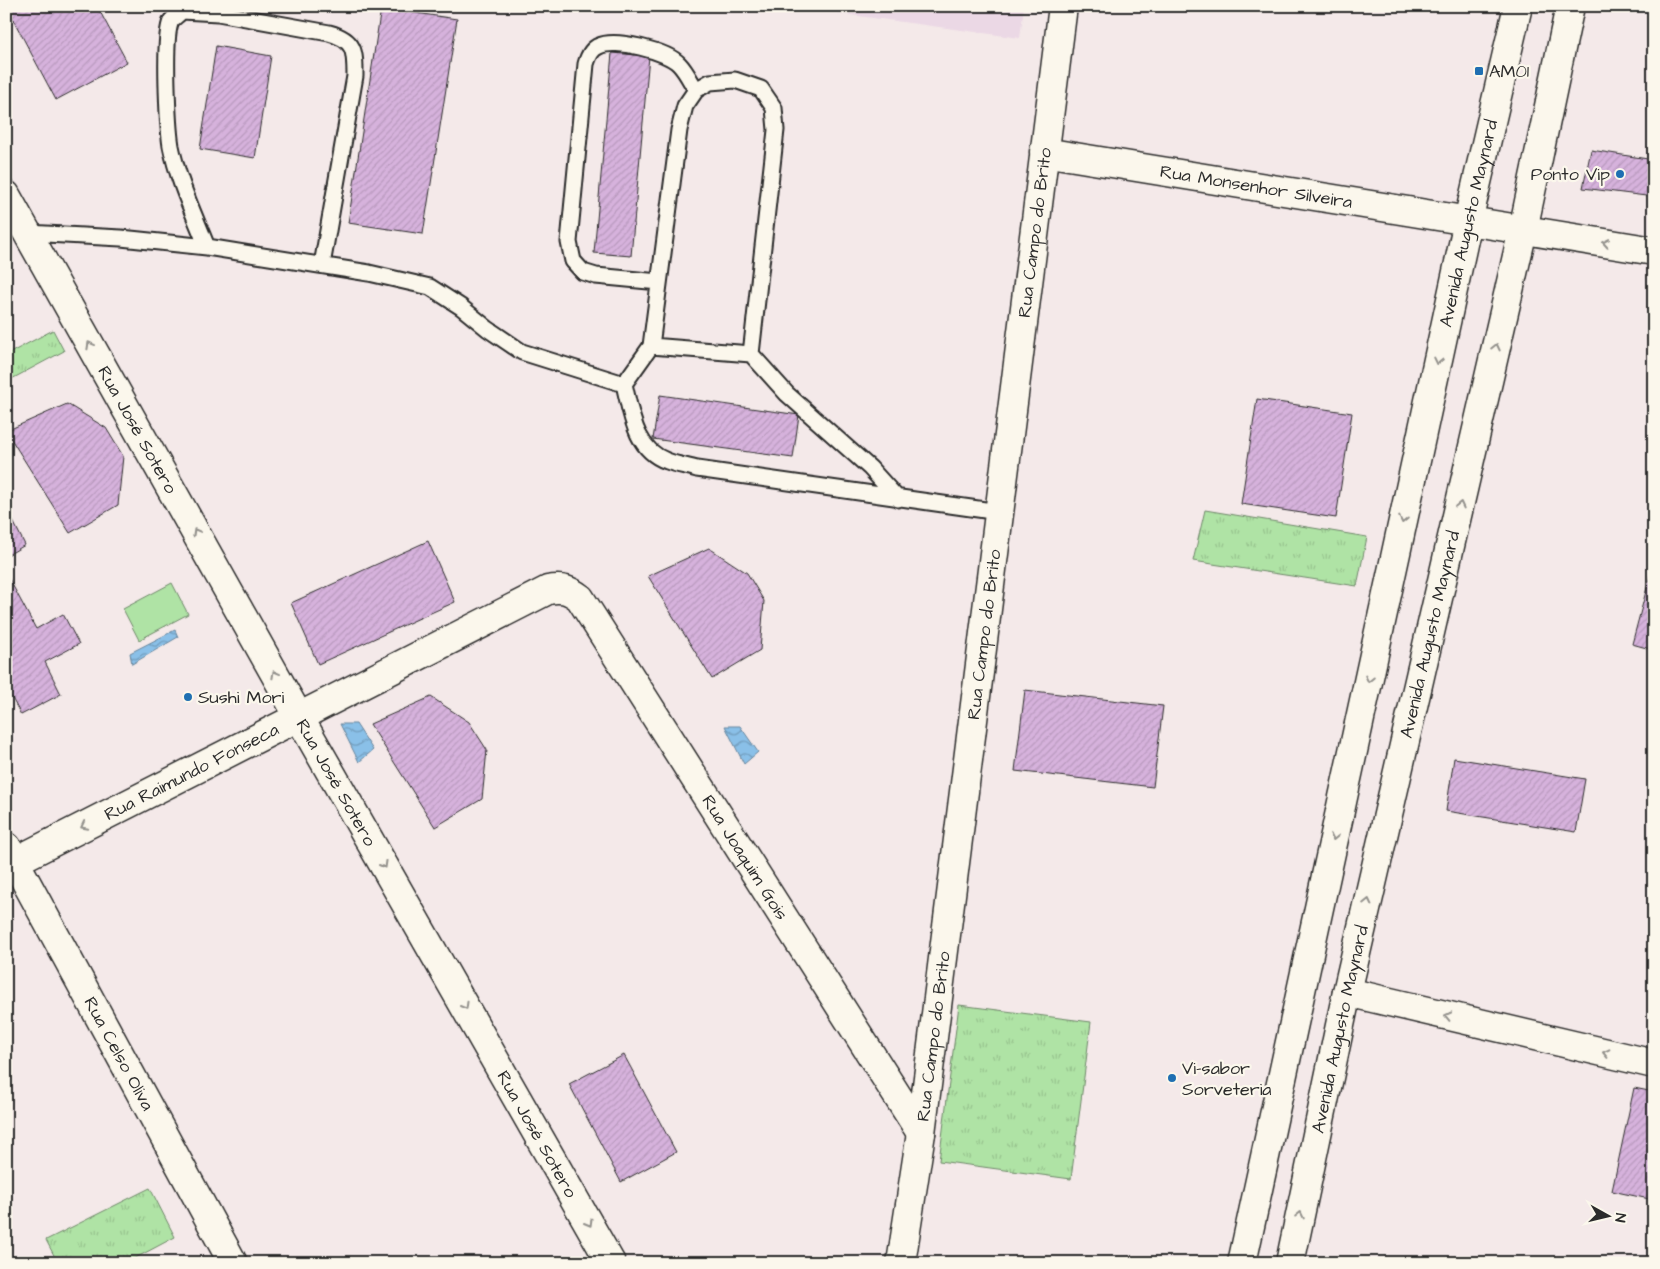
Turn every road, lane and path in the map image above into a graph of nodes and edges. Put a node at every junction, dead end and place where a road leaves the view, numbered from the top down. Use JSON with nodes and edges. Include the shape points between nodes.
{"nodes":[{"id":1,"x":1063,"y":6,"type":"edge"},
{"id":2,"x":1518,"y":6,"type":"edge"},
{"id":3,"x":1570,"y":6,"type":"edge"},
{"id":4,"x":696,"y":90,"type":"junction"},
{"id":5,"x":1044,"y":152,"type":"junction"},
{"id":6,"x":6,"y":195,"type":"edge"},
{"id":7,"x":1468,"y":221,"type":"junction"},
{"id":8,"x":1523,"y":230,"type":"junction"},
{"id":9,"x":28,"y":233,"type":"junction"},
{"id":10,"x":208,"y":247,"type":"junction"},
{"id":11,"x":1654,"y":251,"type":"edge"},
{"id":12,"x":322,"y":265,"type":"junction"},
{"id":13,"x":659,"y":282,"type":"junction"},
{"id":14,"x":651,"y":346,"type":"junction"},
{"id":15,"x":751,"y":354,"type":"junction"},
{"id":16,"x":624,"y":384,"type":"junction"},
{"id":17,"x":898,"y":499,"type":"junction"},
{"id":18,"x":999,"y":512,"type":"junction"},
{"id":19,"x":564,"y":588,"type":"joint"},
{"id":20,"x":299,"y":717,"type":"junction"},
{"id":21,"x":9,"y":858,"type":"edge"},
{"id":22,"x":1347,"y":992,"type":"junction"},
{"id":23,"x":1654,"y":1064,"type":"edge"},
{"id":24,"x":921,"y":1133,"type":"junction"},
{"id":25,"x":233,"y":1263,"type":"edge"},
{"id":26,"x":611,"y":1263,"type":"edge"},
{"id":27,"x":901,"y":1263,"type":"edge"},
{"id":28,"x":1242,"y":1263,"type":"edge"},
{"id":29,"x":1290,"y":1263,"type":"edge"}],
"edges":[{"from":1,"to":5,"type":"street","name":"Rua Campo do Brito"},
{"from":2,"to":7,"type":"street","name":"Avenida Augusto Maynard"},
{"from":3,"to":8,"type":"street","name":"Avenida Augusto Maynard"},
{"from":4,"to":13,"type":"lane","via":[[685,106],[679,130]]},
{"from":4,"to":13,"type":"lane","via":[[679,64],[668,55],[646,48],[598,46],[590,53],[586,64],[569,242],[573,261],[583,272],[596,276]]},
{"from":4,"to":15,"type":"lane","via":[[710,82],[735,80],[761,89],[774,108],[776,130]]},
{"from":5,"to":7,"type":"street","name":"Rua Monsenhor Silveira"},
{"from":5,"to":18,"type":"street","name":"Rua Campo do Brito"},
{"from":6,"to":9,"type":"street","name":"Rua José Sotero"},
{"from":7,"to":8,"type":"street","name":"Rua Monsenhor Silveira"},
{"from":7,"to":28,"type":"street","name":"Avenida Augusto Maynard","one_way":true},
{"from":11,"to":8,"type":"street","one_way":true},
{"from":22,"to":8,"type":"street","name":"Avenida Augusto Maynard","one_way":true},
{"from":9,"to":10,"type":"lane"},
{"from":20,"to":9,"type":"street","name":"Rua José Sotero","one_way":true},
{"from":10,"to":12,"type":"lane"},
{"from":10,"to":12,"type":"lane","via":[[183,189],[171,146],[167,42],[171,21],[182,11],[218,13],[329,33],[341,36],[352,45],[355,76]]},
{"from":12,"to":16,"type":"lane","via":[[430,287],[522,352]]},
{"from":13,"to":14,"type":"lane"},
{"from":14,"to":15,"type":"lane"},
{"from":14,"to":16,"type":"lane"},
{"from":15,"to":17,"type":"lane","via":[[787,394],[870,468]]},
{"from":16,"to":17,"type":"lane","via":[[640,440],[651,453],[666,461],[697,469]]},
{"from":17,"to":18,"type":"lane"},
{"from":18,"to":24,"type":"street","name":"Rua Campo do Brito"},
{"from":19,"to":20,"type":"street","name":"Rua Raimundo Fonseca","via":[[548,590]]},
{"from":19,"to":24,"type":"street","name":"Rua Joaquim Gois","via":[[580,598]]},
{"from":20,"to":21,"type":"street","name":"Rua Raimundo Fonseca","one_way":true},
{"from":20,"to":26,"type":"street","name":"Rua José Sotero","one_way":true},
{"from":21,"to":25,"type":"street","name":"Rua Celso Oliva"},
{"from":23,"to":22,"type":"street","one_way":true},
{"from":29,"to":22,"type":"street","name":"Avenida Augusto Maynard","one_way":true},
{"from":24,"to":27,"type":"street","name":"Rua Campo do Brito"}]}
